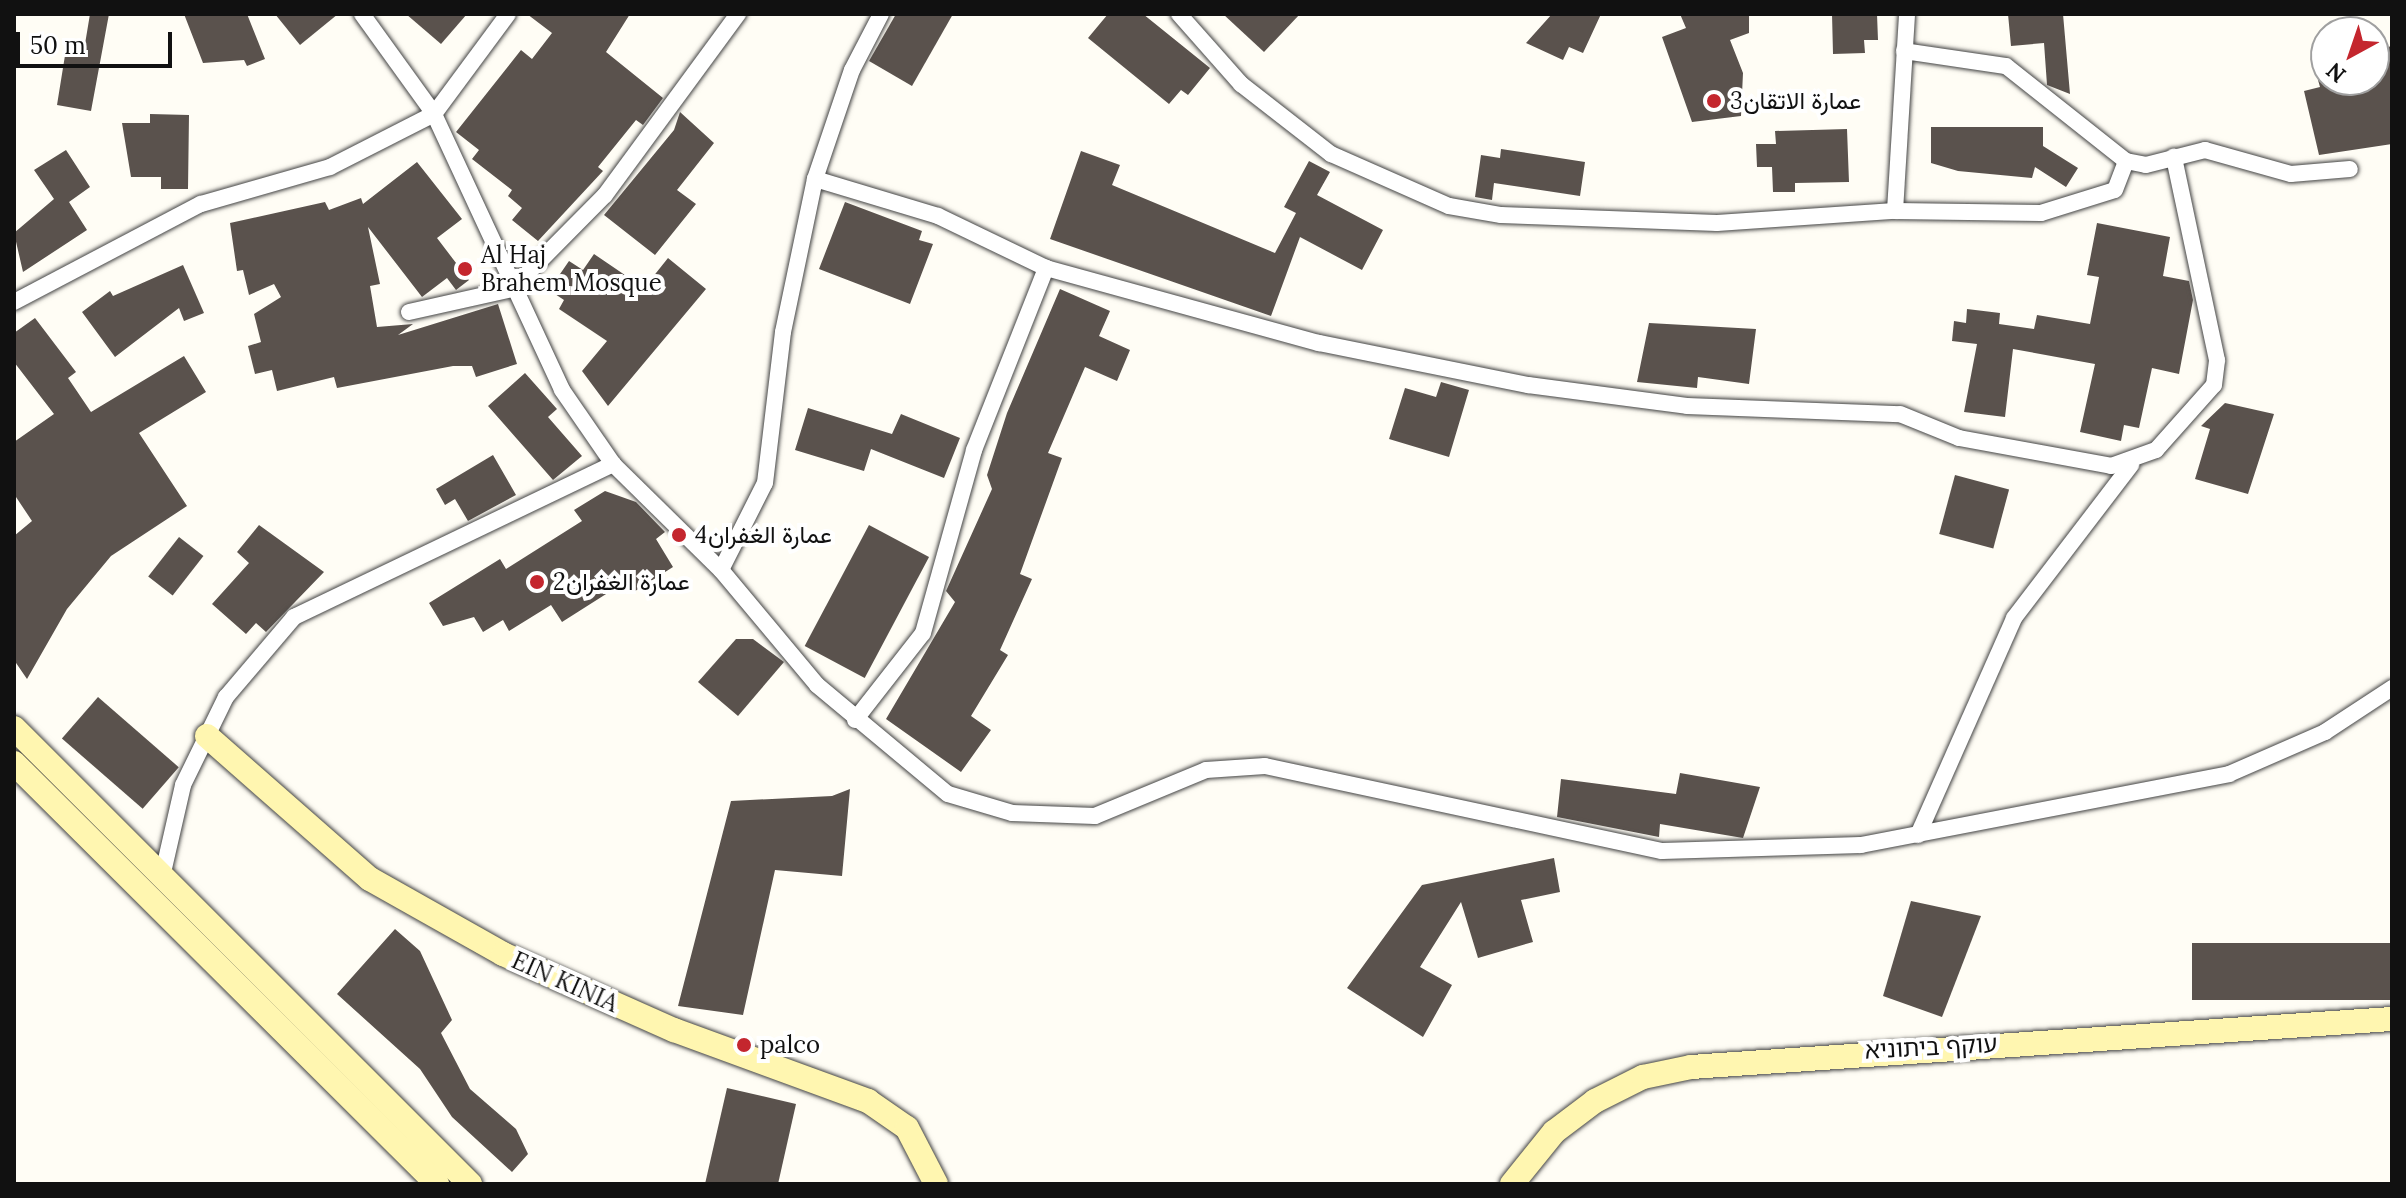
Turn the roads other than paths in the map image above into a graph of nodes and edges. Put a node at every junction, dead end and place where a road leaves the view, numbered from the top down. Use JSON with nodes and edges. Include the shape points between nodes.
{"nodes":[{"id":1,"x":362,"y":14,"type":"edge"},
{"id":2,"x":508,"y":14,"type":"edge"},
{"id":3,"x":738,"y":14,"type":"edge"},
{"id":4,"x":881,"y":14,"type":"edge"},
{"id":5,"x":1179,"y":14,"type":"edge"},
{"id":6,"x":1907,"y":14,"type":"edge"},
{"id":7,"x":1904,"y":51,"type":"junction"},
{"id":8,"x":434,"y":114,"type":"junction"},
{"id":9,"x":2174,"y":157,"type":"junction"},
{"id":10,"x":2126,"y":161,"type":"junction"},
{"id":11,"x":2350,"y":169,"type":"dead end"},
{"id":12,"x":815,"y":179,"type":"junction"},
{"id":13,"x":1895,"y":211,"type":"junction"},
{"id":14,"x":1046,"y":268,"type":"junction"},
{"id":15,"x":512,"y":289,"type":"junction"},
{"id":16,"x":14,"y":302,"type":"edge"},
{"id":17,"x":409,"y":312,"type":"dead end"},
{"id":18,"x":613,"y":464,"type":"junction"},
{"id":19,"x":2131,"y":465,"type":"junction"},
{"id":20,"x":721,"y":570,"type":"junction"},
{"id":21,"x":2392,"y":688,"type":"edge"},
{"id":22,"x":855,"y":720,"type":"junction"},
{"id":23,"x":14,"y":728,"type":"edge"},
{"id":24,"x":207,"y":736,"type":"junction"},
{"id":25,"x":14,"y":763,"type":"edge"},
{"id":26,"x":1918,"y":835,"type":"junction"},
{"id":27,"x":162,"y":877,"type":"junction"},
{"id":28,"x":2392,"y":1019,"type":"edge"},
{"id":29,"x":437,"y":1184,"type":"edge"},
{"id":30,"x":470,"y":1184,"type":"edge"},
{"id":31,"x":936,"y":1184,"type":"edge"},
{"id":32,"x":1512,"y":1184,"type":"edge"}],
"edges":[{"from":1,"to":8,"type":"street"},
{"from":2,"to":8,"type":"street"},
{"from":3,"to":15,"type":"street","via":[[605,195]]},
{"from":4,"to":12,"type":"street","via":[[852,70]]},
{"from":5,"to":13,"type":"street","via":[[1294,131],[1449,206],[1601,222]]},
{"from":6,"to":7,"type":"street"},
{"from":7,"to":10,"type":"street","via":[[2006,66]]},
{"from":7,"to":13,"type":"street"},
{"from":8,"to":15,"type":"street"},
{"from":8,"to":16,"type":"street","via":[[330,167],[201,204]]},
{"from":9,"to":10,"type":"street","via":[[2146,165]]},
{"from":9,"to":11,"type":"street","via":[[2237,154],[2291,174]]},
{"from":9,"to":19,"type":"street","via":[[2217,360],[2214,385],[2156,450]]},
{"from":10,"to":13,"type":"street","via":[[2115,190],[2041,213]]},
{"from":12,"to":14,"type":"street","via":[[938,216]]},
{"from":12,"to":20,"type":"street","via":[[783,332],[765,483]]},
{"from":14,"to":19,"type":"street","via":[[1319,343],[1528,385],[1687,406],[1900,414],[1959,438]]},
{"from":14,"to":22,"type":"street","via":[[974,450],[923,633]]},
{"from":15,"to":17,"type":"street"},
{"from":15,"to":18,"type":"street","via":[[562,390]]},
{"from":18,"to":20,"type":"street"},
{"from":18,"to":24,"type":"street","via":[[294,617],[226,697]]},
{"from":19,"to":26,"type":"street","via":[[2014,618]]},
{"from":20,"to":22,"type":"street","via":[[817,685]]},
{"from":21,"to":26,"type":"street","via":[[2325,732],[2229,774]]},
{"from":22,"to":26,"type":"street","via":[[948,794],[1056,818],[1095,816],[1206,770],[1265,766],[1662,851],[1861,845]]},
{"from":23,"to":27,"type":"street"},
{"from":24,"to":27,"type":"street","via":[[183,785]]},
{"from":24,"to":31,"type":"street","name":"EIN KINIA","via":[[370,879],[503,954],[674,1030],[868,1101],[907,1128]]},
{"from":25,"to":29,"type":"street"},
{"from":27,"to":30,"type":"street"},
{"from":28,"to":32,"type":"street","name":"עוקף ביתוניא","via":[[1691,1067],[1643,1077],[1595,1101],[1554,1132]]}]}
